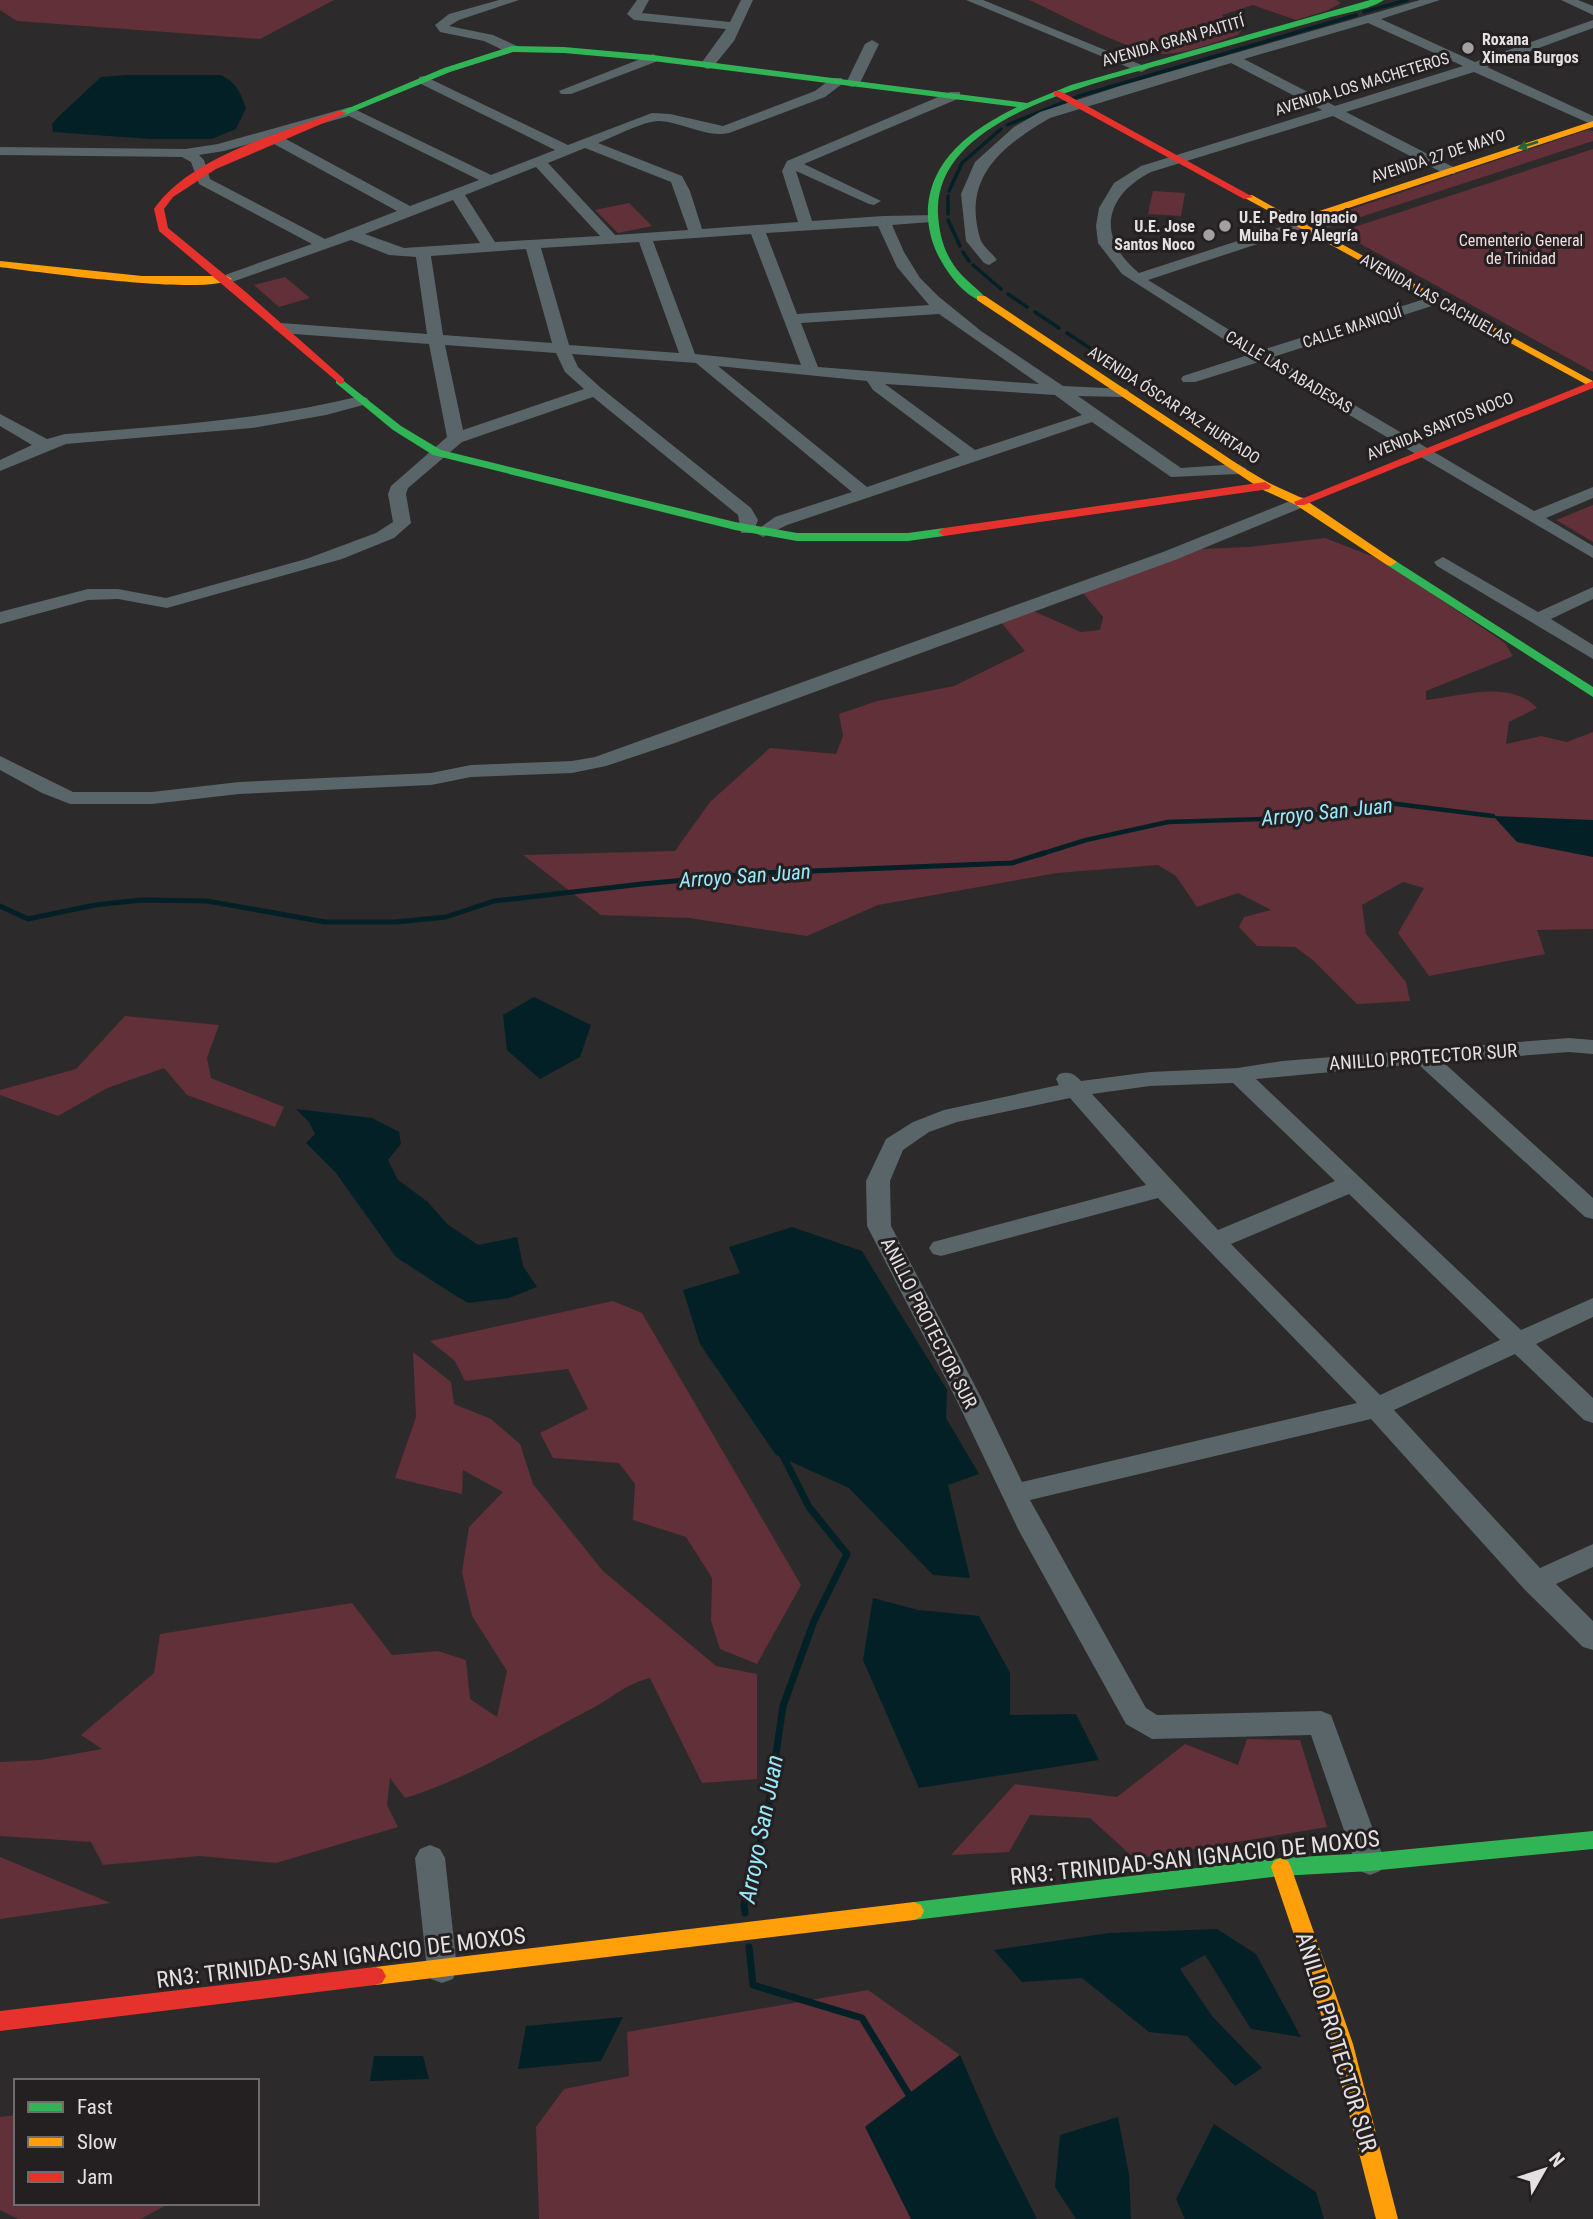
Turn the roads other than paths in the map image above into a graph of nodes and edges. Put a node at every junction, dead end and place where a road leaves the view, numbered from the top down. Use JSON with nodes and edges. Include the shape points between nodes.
{"nodes":[{"id":1,"x":513,"y":0,"type":"edge"},
{"id":2,"x":643,"y":0,"type":"edge"},
{"id":3,"x":747,"y":0,"type":"edge"},
{"id":4,"x":972,"y":0,"type":"edge"},
{"id":5,"x":1380,"y":0,"type":"edge"},
{"id":6,"x":1434,"y":0,"type":"edge"},
{"id":7,"x":1567,"y":0,"type":"edge"},
{"id":8,"x":1593,"y":11,"type":"edge"},
{"id":9,"x":1050,"y":16,"type":"dead end"},
{"id":10,"x":1370,"y":19,"type":"junction"},
{"id":11,"x":1593,"y":24,"type":"edge"},
{"id":12,"x":734,"y":26,"type":"junction"},
{"id":13,"x":872,"y":44,"type":"dead end"},
{"id":14,"x":512,"y":50,"type":"junction"},
{"id":15,"x":653,"y":58,"type":"junction"},
{"id":16,"x":1232,"y":58,"type":"junction"},
{"id":17,"x":1158,"y":64,"type":"junction"},
{"id":18,"x":708,"y":65,"type":"junction"},
{"id":19,"x":1142,"y":68,"type":"junction"},
{"id":20,"x":1472,"y":68,"type":"junction"},
{"id":21,"x":424,"y":80,"type":"junction"},
{"id":22,"x":845,"y":82,"type":"junction"},
{"id":23,"x":566,"y":91,"type":"dead end"},
{"id":24,"x":955,"y":95,"type":"junction"},
{"id":25,"x":1068,"y":99,"type":"junction"},
{"id":26,"x":1025,"y":105,"type":"junction"},
{"id":27,"x":350,"y":111,"type":"junction"},
{"id":28,"x":1331,"y":112,"type":"junction"},
{"id":29,"x":1593,"y":122,"type":"edge"},
{"id":30,"x":279,"y":141,"type":"junction"},
{"id":31,"x":585,"y":143,"type":"junction"},
{"id":32,"x":567,"y":150,"type":"junction"},
{"id":33,"x":0,"y":151,"type":"edge"},
{"id":34,"x":185,"y":153,"type":"junction"},
{"id":35,"x":1179,"y":159,"type":"junction"},
{"id":36,"x":538,"y":161,"type":"junction"},
{"id":37,"x":792,"y":164,"type":"junction"},
{"id":38,"x":202,"y":171,"type":"junction"},
{"id":39,"x":1450,"y":171,"type":"junction"},
{"id":40,"x":489,"y":180,"type":"junction"},
{"id":41,"x":456,"y":192,"type":"junction"},
{"id":42,"x":874,"y":201,"type":"dead end"},
{"id":43,"x":408,"y":211,"type":"junction"},
{"id":44,"x":931,"y":218,"type":"junction"},
{"id":45,"x":883,"y":220,"type":"junction"},
{"id":46,"x":1298,"y":224,"type":"junction"},
{"id":47,"x":806,"y":225,"type":"junction"},
{"id":48,"x":1343,"y":226,"type":"dead end"},
{"id":49,"x":756,"y":228,"type":"junction"},
{"id":50,"x":696,"y":232,"type":"junction"},
{"id":51,"x":351,"y":234,"type":"junction"},
{"id":52,"x":1317,"y":235,"type":"junction"},
{"id":53,"x":644,"y":236,"type":"junction"},
{"id":54,"x":611,"y":239,"type":"junction"},
{"id":55,"x":324,"y":245,"type":"junction"},
{"id":56,"x":532,"y":245,"type":"junction"},
{"id":57,"x":490,"y":247,"type":"junction"},
{"id":58,"x":423,"y":251,"type":"junction"},
{"id":59,"x":989,"y":260,"type":"dead end"},
{"id":60,"x":0,"y":264,"type":"edge"},
{"id":61,"x":1138,"y":278,"type":"junction"},
{"id":62,"x":227,"y":279,"type":"junction"},
{"id":63,"x":1436,"y":300,"type":"junction"},
{"id":64,"x":943,"y":309,"type":"junction"},
{"id":65,"x":793,"y":319,"type":"junction"},
{"id":66,"x":281,"y":328,"type":"junction"},
{"id":67,"x":436,"y":341,"type":"junction"},
{"id":68,"x":562,"y":349,"type":"junction"},
{"id":69,"x":1261,"y":358,"type":"junction"},
{"id":70,"x":695,"y":359,"type":"junction"},
{"id":71,"x":812,"y":372,"type":"junction"},
{"id":72,"x":872,"y":377,"type":"junction"},
{"id":73,"x":1189,"y":379,"type":"dead end"},
{"id":74,"x":1592,"y":384,"type":"edge"},
{"id":75,"x":1065,"y":390,"type":"junction"},
{"id":76,"x":595,"y":391,"type":"junction"},
{"id":77,"x":1115,"y":392,"type":"junction"},
{"id":78,"x":361,"y":401,"type":"junction"},
{"id":79,"x":1094,"y":416,"type":"junction"},
{"id":80,"x":0,"y":419,"type":"edge"},
{"id":81,"x":456,"y":438,"type":"junction"},
{"id":82,"x":45,"y":444,"type":"junction"},
{"id":83,"x":1422,"y":451,"type":"junction"},
{"id":84,"x":437,"y":453,"type":"junction"},
{"id":85,"x":973,"y":457,"type":"junction"},
{"id":86,"x":0,"y":466,"type":"edge"},
{"id":87,"x":1238,"y":469,"type":"junction"},
{"id":88,"x":1265,"y":486,"type":"junction"},
{"id":89,"x":1593,"y":492,"type":"edge"},
{"id":90,"x":864,"y":493,"type":"junction"},
{"id":91,"x":1300,"y":502,"type":"junction"},
{"id":92,"x":1533,"y":517,"type":"junction"},
{"id":93,"x":755,"y":530,"type":"junction"},
{"id":94,"x":1593,"y":553,"type":"edge"},
{"id":95,"x":1443,"y":562,"type":"dead end"},
{"id":96,"x":1593,"y":592,"type":"edge"},
{"id":97,"x":0,"y":618,"type":"edge"},
{"id":98,"x":1537,"y":619,"type":"junction"},
{"id":99,"x":1593,"y":653,"type":"edge"},
{"id":100,"x":1593,"y":693,"type":"edge"},
{"id":101,"x":0,"y":762,"type":"edge"},
{"id":102,"x":1593,"y":1047,"type":"edge"},
{"id":103,"x":1423,"y":1057,"type":"junction"},
{"id":104,"x":1238,"y":1075,"type":"junction"},
{"id":105,"x":1070,"y":1083,"type":"junction"},
{"id":106,"x":1353,"y":1183,"type":"junction"},
{"id":107,"x":1164,"y":1188,"type":"junction"},
{"id":108,"x":1593,"y":1211,"type":"edge"},
{"id":109,"x":1214,"y":1241,"type":"junction"},
{"id":110,"x":941,"y":1248,"type":"dead end"},
{"id":111,"x":1593,"y":1307,"type":"edge"},
{"id":112,"x":1517,"y":1340,"type":"junction"},
{"id":113,"x":1376,"y":1408,"type":"junction"},
{"id":114,"x":1593,"y":1413,"type":"edge"},
{"id":115,"x":1014,"y":1494,"type":"junction"},
{"id":116,"x":1593,"y":1555,"type":"edge"},
{"id":117,"x":1535,"y":1582,"type":"junction"},
{"id":118,"x":1593,"y":1639,"type":"edge"},
{"id":119,"x":1593,"y":1840,"type":"edge"},
{"id":120,"x":430,"y":1858,"type":"dead end"},
{"id":121,"x":1370,"y":1862,"type":"junction"},
{"id":122,"x":1281,"y":1867,"type":"junction"},
{"id":123,"x":442,"y":1969,"type":"junction"},
{"id":124,"x":0,"y":2021,"type":"edge"},
{"id":125,"x":1387,"y":2219,"type":"edge"}],
"edges":[{"from":1,"to":14,"type":"street","via":[[454,17],[442,25],[494,38]]},
{"from":2,"to":12,"type":"street","via":[[633,14],[639,17]]},
{"from":3,"to":12,"type":"street"},
{"from":4,"to":19,"type":"street"},
{"from":5,"to":17,"type":"main road","name":"AVENIDA GRAN PAITITÍ"},
{"from":6,"to":10,"type":"street"},
{"from":7,"to":8,"type":"street"},
{"from":9,"to":17,"type":"street"},
{"from":10,"to":16,"type":"street"},
{"from":10,"to":20,"type":"street"},
{"from":11,"to":20,"type":"street","name":"AVENIDA LOS MACHETEROS"},
{"from":12,"to":18,"type":"street"},
{"from":13,"to":22,"type":"street"},
{"from":14,"to":15,"type":"main road"},
{"from":14,"to":21,"type":"main road"},
{"from":15,"to":18,"type":"main road"},
{"from":15,"to":23,"type":"street"},
{"from":16,"to":25,"type":"street"},
{"from":16,"to":28,"type":"street"},
{"from":17,"to":19,"type":"main road","name":"AVENIDA GRAN PAITITÍ"},
{"from":18,"to":22,"type":"main road"},
{"from":19,"to":25,"type":"main road","name":"AVENIDA GRAN PAITITÍ"},
{"from":20,"to":28,"type":"street","name":"AVENIDA LOS MACHETEROS"},
{"from":20,"to":29,"type":"street"},
{"from":21,"to":27,"type":"main road"},
{"from":21,"to":32,"type":"street"},
{"from":22,"to":24,"type":"main road"},
{"from":22,"to":31,"type":"street","via":[[724,131],[661,116]]},
{"from":24,"to":26,"type":"main road"},
{"from":24,"to":37,"type":"street"},
{"from":25,"to":26,"type":"main road","name":"AVENIDA ÓSCAR PAZ HURTADO"},
{"from":25,"to":35,"type":"main road","name":"AVENIDA LAS CACHUELAS"},
{"from":25,"to":59,"type":"street","via":[[1018,130],[980,164],[968,194],[969,216],[974,241]]},
{"from":26,"to":44,"type":"main road","name":"AVENIDA ÓSCAR PAZ HURTADO","via":[[980,131],[948,158],[934,180]]},
{"from":27,"to":30,"type":"main road"},
{"from":27,"to":34,"type":"street","via":[[219,148]]},
{"from":27,"to":40,"type":"street"},
{"from":28,"to":35,"type":"street","name":"AVENIDA LOS MACHETEROS"},
{"from":28,"to":39,"type":"street"},
{"from":29,"to":39,"type":"main road","name":"AVENIDA 27 DE MAYO","one_way":true},
{"from":30,"to":38,"type":"main road"},
{"from":30,"to":43,"type":"street"},
{"from":31,"to":32,"type":"street"},
{"from":31,"to":50,"type":"street","via":[[677,179]]},
{"from":32,"to":36,"type":"street"},
{"from":33,"to":34,"type":"street"},
{"from":34,"to":38,"type":"street","via":[[197,160]]},
{"from":35,"to":46,"type":"main road","name":"AVENIDA LAS CACHUELAS"},
{"from":35,"to":61,"type":"street","name":"CALLE LAS ABADESAS","via":[[1131,177],[1108,205],[1103,236],[1109,250]]},
{"from":36,"to":40,"type":"street"},
{"from":36,"to":54,"type":"street"},
{"from":37,"to":42,"type":"street"},
{"from":37,"to":47,"type":"street","via":[[789,171]]},
{"from":38,"to":55,"type":"street","via":[[204,181]]},
{"from":38,"to":62,"type":"main road","via":[[169,193],[157,209],[157,217],[163,229]]},
{"from":39,"to":46,"type":"main road","name":"AVENIDA 27 DE MAYO"},
{"from":40,"to":41,"type":"street"},
{"from":41,"to":43,"type":"street"},
{"from":41,"to":57,"type":"street"},
{"from":43,"to":51,"type":"street"},
{"from":44,"to":45,"type":"street"},
{"from":44,"to":77,"type":"main road","name":"AVENIDA ÓSCAR PAZ HURTADO","via":[[949,266],[968,289]]},
{"from":45,"to":47,"type":"street"},
{"from":45,"to":64,"type":"street","via":[[902,264]]},
{"from":46,"to":52,"type":"main road","name":"AVENIDA LAS CACHUELAS"},
{"from":46,"to":61,"type":"street","name":"AVENIDA 27 DE MAYO"},
{"from":47,"to":49,"type":"street"},
{"from":48,"to":52,"type":"main road"},
{"from":49,"to":50,"type":"street"},
{"from":49,"to":65,"type":"street"},
{"from":50,"to":53,"type":"street"},
{"from":51,"to":55,"type":"street"},
{"from":51,"to":58,"type":"street","via":[[394,252]]},
{"from":52,"to":63,"type":"main road","name":"AVENIDA LAS CACHUELAS"},
{"from":53,"to":54,"type":"street"},
{"from":53,"to":70,"type":"street"},
{"from":54,"to":56,"type":"street"},
{"from":55,"to":62,"type":"street"},
{"from":56,"to":57,"type":"street"},
{"from":56,"to":68,"type":"street"},
{"from":57,"to":58,"type":"street"},
{"from":58,"to":67,"type":"street"},
{"from":60,"to":62,"type":"main road","via":[[113,276]]},
{"from":61,"to":69,"type":"street","name":"CALLE LAS ABADESAS"},
{"from":62,"to":66,"type":"main road"},
{"from":63,"to":69,"type":"street","name":"CALLE MANIQUÍ"},
{"from":63,"to":74,"type":"main road","name":"AVENIDA LAS CACHUELAS"},
{"from":64,"to":65,"type":"street"},
{"from":64,"to":75,"type":"street"},
{"from":65,"to":71,"type":"street"},
{"from":66,"to":67,"type":"street"},
{"from":66,"to":78,"type":"main road"},
{"from":67,"to":68,"type":"street"},
{"from":67,"to":81,"type":"street"},
{"from":68,"to":70,"type":"street"},
{"from":68,"to":76,"type":"street","via":[[571,369]]},
{"from":69,"to":73,"type":"street","name":"CALLE MANIQUÍ"},
{"from":69,"to":83,"type":"street","name":"CALLE LAS ABADESAS"},
{"from":70,"to":71,"type":"street"},
{"from":70,"to":90,"type":"street"},
{"from":71,"to":72,"type":"street"},
{"from":72,"to":75,"type":"street"},
{"from":72,"to":85,"type":"street"},
{"from":74,"to":83,"type":"main road","name":"AVENIDA SANTOS NOCO"},
{"from":75,"to":77,"type":"street"},
{"from":75,"to":79,"type":"street"},
{"from":76,"to":81,"type":"street"},
{"from":76,"to":93,"type":"street","via":[[745,512]]},
{"from":77,"to":87,"type":"main road","name":"AVENIDA ÓSCAR PAZ HURTADO"},
{"from":78,"to":82,"type":"street","via":[[300,415]]},
{"from":78,"to":84,"type":"main road","via":[[408,438]]},
{"from":79,"to":85,"type":"street"},
{"from":79,"to":87,"type":"street","via":[[1177,473]]},
{"from":80,"to":82,"type":"street"},
{"from":81,"to":84,"type":"street"},
{"from":82,"to":86,"type":"street"},
{"from":83,"to":91,"type":"main road","name":"AVENIDA SANTOS NOCO"},
{"from":83,"to":92,"type":"street","name":"CALLE LAS ABADESAS"},
{"from":84,"to":93,"type":"main road"},
{"from":84,"to":97,"type":"street","via":[[400,486],[401,523],[394,532],[316,563],[167,603],[96,593]]},
{"from":85,"to":90,"type":"street"},
{"from":87,"to":88,"type":"main road","name":"AVENIDA ÓSCAR PAZ HURTADO"},
{"from":88,"to":91,"type":"main road","name":"AVENIDA ÓSCAR PAZ HURTADO"},
{"from":88,"to":93,"type":"main road","via":[[908,537],[797,537]]},
{"from":89,"to":92,"type":"street"},
{"from":90,"to":93,"type":"street"},
{"from":91,"to":100,"type":"main road","name":"AVENIDA ÓSCAR PAZ HURTADO"},
{"from":91,"to":101,"type":"street","via":[[1169,556],[599,762],[471,771],[431,779],[94,799],[70,798]]},
{"from":92,"to":94,"type":"street","name":"CALLE LAS ABADESAS"},
{"from":95,"to":98,"type":"street"},
{"from":96,"to":98,"type":"street"},
{"from":98,"to":99,"type":"street"},
{"from":102,"to":103,"type":"street","name":"ANILLO PROTECTOR SUR"},
{"from":103,"to":104,"type":"street","name":"ANILLO PROTECTOR SUR"},
{"from":103,"to":108,"type":"street"},
{"from":104,"to":105,"type":"street","name":"ANILLO PROTECTOR SUR"},
{"from":104,"to":106,"type":"street"},
{"from":105,"to":107,"type":"street"},
{"from":105,"to":115,"type":"street","name":"ANILLO PROTECTOR SUR","via":[[921,1127],[894,1145],[878,1181],[879,1226]]},
{"from":106,"to":109,"type":"street"},
{"from":106,"to":112,"type":"street"},
{"from":107,"to":109,"type":"street"},
{"from":107,"to":110,"type":"street"},
{"from":109,"to":113,"type":"street"},
{"from":111,"to":112,"type":"street"},
{"from":112,"to":113,"type":"street"},
{"from":112,"to":114,"type":"street"},
{"from":113,"to":115,"type":"street"},
{"from":113,"to":117,"type":"street"},
{"from":115,"to":121,"type":"street","name":"ANILLO PROTECTOR SUR","via":[[1136,1716],[1152,1727],[1321,1723]]},
{"from":116,"to":117,"type":"street"},
{"from":117,"to":118,"type":"street"},
{"from":119,"to":121,"type":"main road","name":"RN3: TRINIDAD-SAN IGNACIO DE MOXOS"},
{"from":120,"to":123,"type":"street"},
{"from":121,"to":122,"type":"main road","name":"RN3: TRINIDAD-SAN IGNACIO DE MOXOS"},
{"from":122,"to":123,"type":"main road","name":"RN3: TRINIDAD-SAN IGNACIO DE MOXOS"},
{"from":122,"to":125,"type":"main road","name":"ANILLO PROTECTOR SUR","via":[[1342,2044]]},
{"from":123,"to":124,"type":"main road","name":"RN3: TRINIDAD-SAN IGNACIO DE MOXOS"}]}
